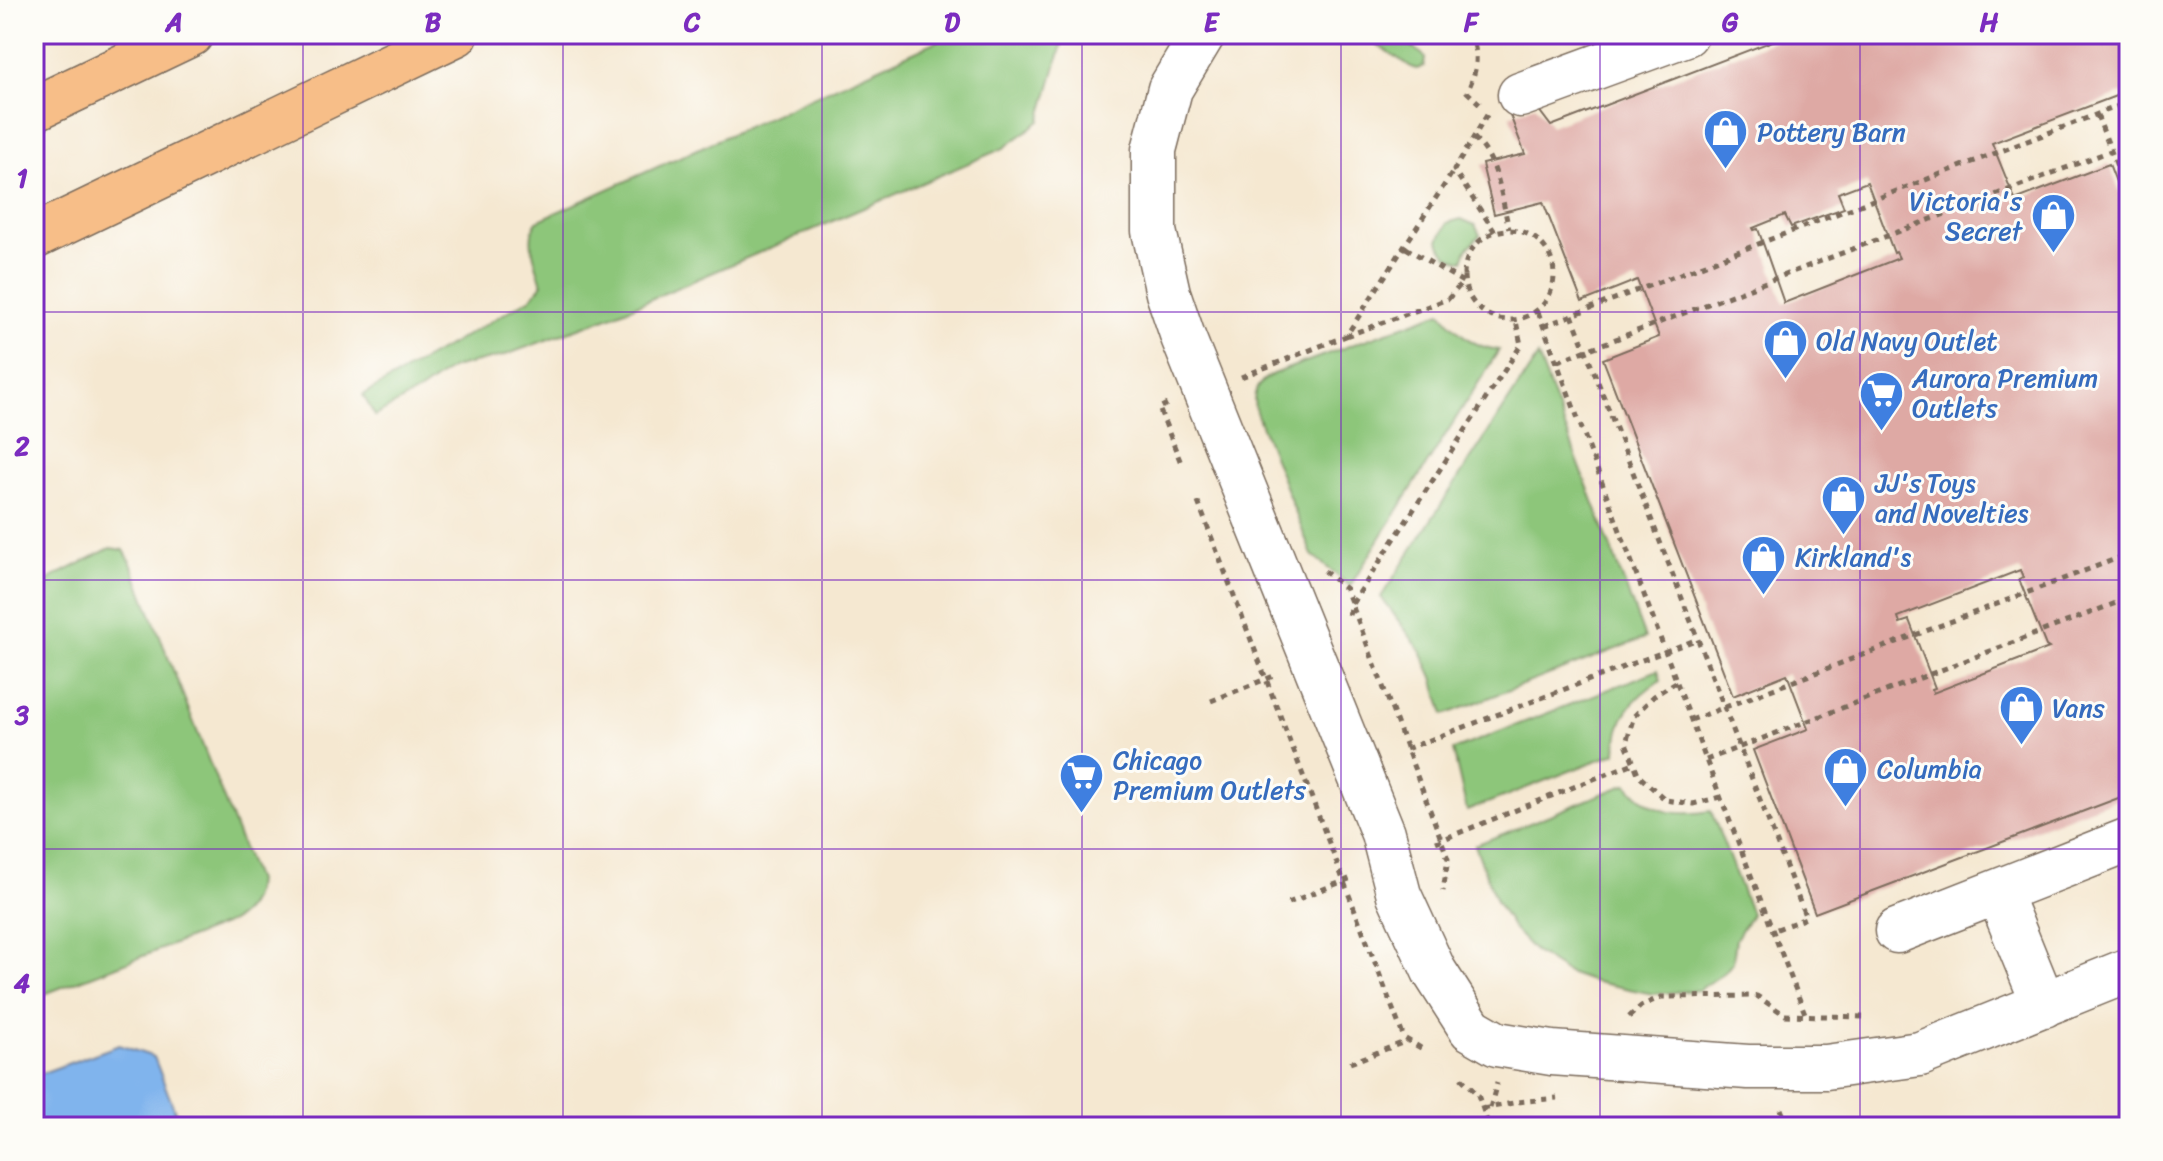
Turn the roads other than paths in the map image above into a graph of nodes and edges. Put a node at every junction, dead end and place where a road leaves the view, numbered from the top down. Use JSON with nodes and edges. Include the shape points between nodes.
{"nodes":[{"id":1,"x":191,"y":34,"type":"edge"},
{"id":2,"x":456,"y":34,"type":"edge"},
{"id":3,"x":1203,"y":34,"type":"edge"},
{"id":4,"x":1686,"y":34,"type":"edge"},
{"id":5,"x":1520,"y":95,"type":"dead end"},
{"id":6,"x":34,"y":109,"type":"edge"},
{"id":7,"x":34,"y":237,"type":"edge"},
{"id":8,"x":2129,"y":840,"type":"edge"},
{"id":9,"x":1998,"y":892,"type":"junction"},
{"id":10,"x":1897,"y":931,"type":"dead end"},
{"id":11,"x":2129,"y":970,"type":"edge"},
{"id":12,"x":2044,"y":1005,"type":"junction"}],
"edges":[{"from":1,"to":6,"type":"highway"},
{"from":2,"to":7,"type":"highway"},
{"from":3,"to":12,"type":"lane","via":[[1170,89],[1154,150],[1154,231],[1168,293],[1383,833],[1399,895],[1434,971],[1471,1029],[1497,1044],[1552,1053],[1826,1067],[1920,1054]]},
{"from":4,"to":5,"type":"lane"},
{"from":8,"to":9,"type":"lane"},
{"from":9,"to":10,"type":"lane"},
{"from":9,"to":12,"type":"lane"},
{"from":11,"to":12,"type":"lane"}]}
